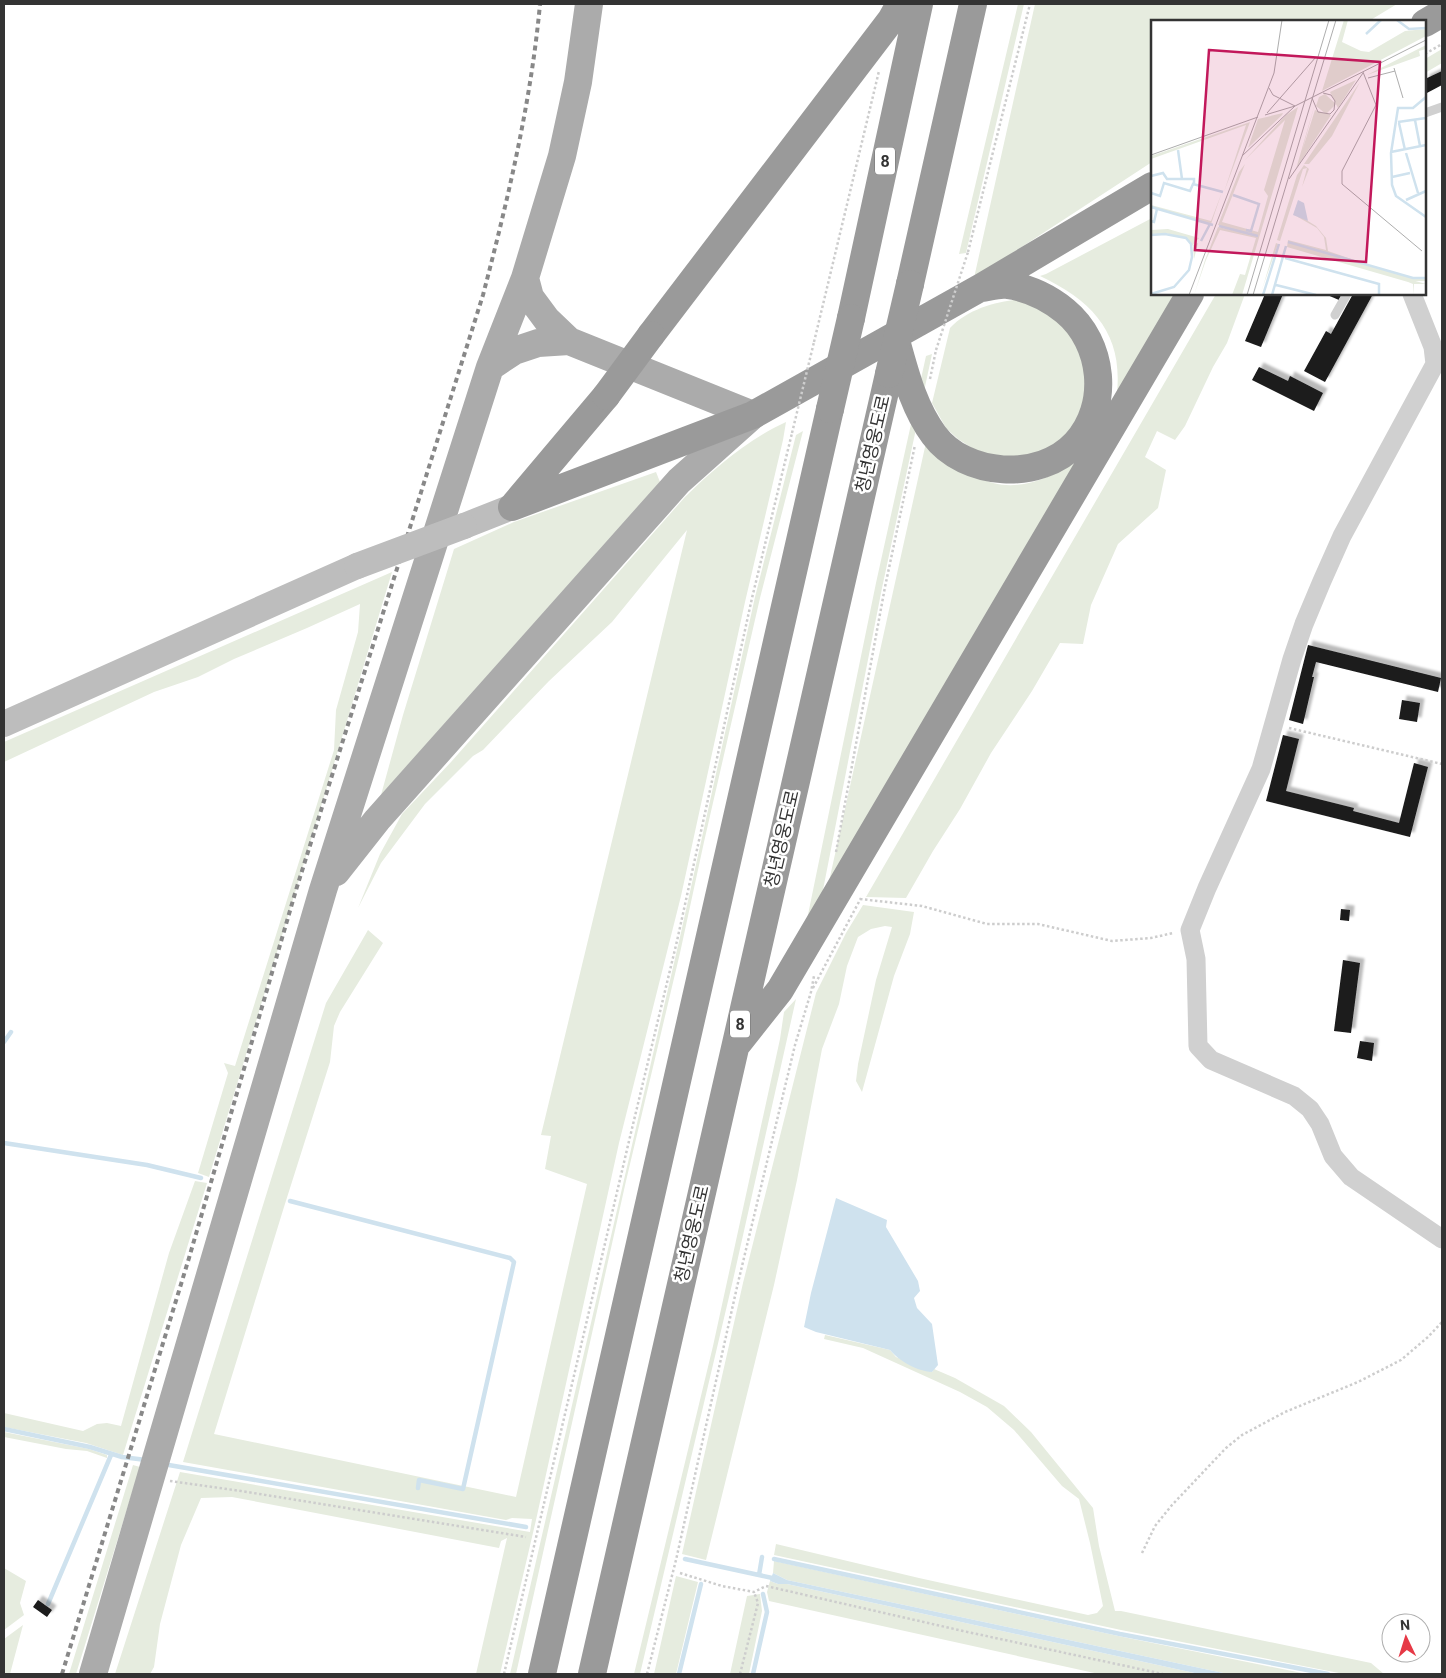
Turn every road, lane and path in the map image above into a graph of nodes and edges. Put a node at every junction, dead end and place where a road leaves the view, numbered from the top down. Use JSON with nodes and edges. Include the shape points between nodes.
{"nodes":[{"id":1,"x":589,"y":4,"type":"edge"},
{"id":2,"x":900,"y":4,"type":"edge"},
{"id":3,"x":919,"y":4,"type":"edge"},
{"id":4,"x":973,"y":4,"type":"edge"},
{"id":5,"x":1030,"y":4,"type":"edge"},
{"id":6,"x":1442,"y":13,"type":"edge"},
{"id":7,"x":1426,"y":22,"type":"edge"},
{"id":8,"x":1442,"y":44,"type":"edge"},
{"id":9,"x":1426,"y":53,"type":"edge"},
{"id":10,"x":881,"y":65,"type":"dead end"},
{"id":11,"x":1442,"y":107,"type":"edge"},
{"id":12,"x":1426,"y":113,"type":"edge"},
{"id":13,"x":1151,"y":187,"type":"edge"},
{"id":14,"x":524,"y":278,"type":"junction"},
{"id":15,"x":980,"y":288,"type":"junction"},
{"id":16,"x":1189,"y":295,"type":"edge"},
{"id":17,"x":1346,"y":295,"type":"edge"},
{"id":18,"x":1412,"y":295,"type":"edge"},
{"id":19,"x":1335,"y":315,"type":"dead end"},
{"id":20,"x":569,"y":341,"type":"junction"},
{"id":21,"x":896,"y":361,"type":"junction"},
{"id":22,"x":490,"y":366,"type":"junction"},
{"id":23,"x":753,"y":415,"type":"junction"},
{"id":24,"x":922,"y":416,"type":"junction"},
{"id":25,"x":512,"y":507,"type":"junction"},
{"id":26,"x":4,"y":724,"type":"edge"},
{"id":27,"x":1274,"y":724,"type":"junction"},
{"id":28,"x":1442,"y":764,"type":"edge"},
{"id":29,"x":835,"y":857,"type":"dead end"},
{"id":30,"x":323,"y":890,"type":"junction"},
{"id":31,"x":860,"y":899,"type":"dead end"},
{"id":32,"x":1190,"y":930,"type":"junction"},
{"id":33,"x":814,"y":973,"type":"dead end"},
{"id":34,"x":734,"y":1048,"type":"junction"},
{"id":35,"x":1442,"y":1239,"type":"edge"},
{"id":36,"x":1442,"y":1322,"type":"edge"},
{"id":37,"x":155,"y":1466,"type":"junction"},
{"id":38,"x":526,"y":1537,"type":"dead end"},
{"id":39,"x":1142,"y":1553,"type":"dead end"},
{"id":40,"x":680,"y":1573,"type":"dead end"},
{"id":41,"x":754,"y":1592,"type":"junction"},
{"id":42,"x":92,"y":1674,"type":"edge"},
{"id":43,"x":504,"y":1674,"type":"edge"},
{"id":44,"x":542,"y":1674,"type":"edge"},
{"id":45,"x":592,"y":1674,"type":"edge"},
{"id":46,"x":647,"y":1674,"type":"edge"},
{"id":47,"x":740,"y":1674,"type":"edge"},
{"id":48,"x":1162,"y":1674,"type":"edge"}],
"edges":[{"from":1,"to":14,"type":"main road","via":[[578,82],[562,156]]},
{"from":2,"to":25,"type":"highway","bridge":true,"via":[[606,396]]},
{"from":3,"to":44,"type":"highway","number":"8","bridge":true,"via":[[851,318]]},
{"from":4,"to":21,"type":"highway","name":"청년영웅도로","number":"8","bridge":true,"via":[[910,284]]},
{"from":5,"to":24,"type":"path","bridge":true,"via":[[968,252],[936,350]]},
{"from":6,"to":7,"type":"highway"},
{"from":8,"to":9,"type":"path"},
{"from":10,"to":43,"type":"path","bridge":true,"via":[[748,617],[677,941]]},
{"from":11,"to":12,"type":"lane"},
{"from":13,"to":15,"type":"highway"},
{"from":14,"to":20,"type":"main road","via":[[530,297],[547,320]]},
{"from":14,"to":22,"type":"main road"},
{"from":15,"to":23,"type":"highway"},
{"from":15,"to":24,"type":"highway","via":[[1006,285],[1030,290],[1055,302],[1083,330],[1098,368],[1095,406],[1088,427],[1075,444],[1052,460],[1028,468],[1004,470],[979,466],[956,456],[935,436]]},
{"from":16,"to":34,"type":"highway","via":[[780,990]]},
{"from":17,"to":19,"type":"lane"},
{"from":18,"to":27,"type":"street","via":[[1433,347],[1435,364],[1342,536],[1322,580],[1292,659]]},
{"from":20,"to":22,"type":"main road","via":[[538,343],[514,351]]},
{"from":20,"to":23,"type":"main road"},
{"from":21,"to":24,"type":"highway"},
{"from":21,"to":34,"type":"highway","name":"청년영웅도로","number":"8"},
{"from":22,"to":30,"type":"main road"},
{"from":23,"to":25,"type":"highway"},
{"from":23,"to":30,"type":"main road","via":[[679,481],[377,820]]},
{"from":24,"to":29,"type":"path","via":[[885,587]]},
{"from":25,"to":26,"type":"main road","bridge":true,"via":[[357,566]]},
{"from":27,"to":28,"type":"path"},
{"from":27,"to":32,"type":"street","via":[[1261,770]]},
{"from":30,"to":37,"type":"main road"},
{"from":31,"to":32,"type":"path","via":[[922,906],[987,924],[1038,924],[1112,941]]},
{"from":32,"to":35,"type":"street","via":[[1196,959],[1198,1046],[1211,1060],[1294,1096],[1310,1109],[1333,1156],[1350,1177]]},
{"from":33,"to":46,"type":"path"},
{"from":34,"to":45,"type":"highway","name":"청년영웅도로","number":"8"},
{"from":36,"to":39,"type":"path","via":[[1401,1360],[1242,1435],[1172,1505],[1155,1526]]},
{"from":37,"to":38,"type":"path","via":[[240,1491]]},
{"from":37,"to":42,"type":"main road"},
{"from":40,"to":41,"type":"path"},
{"from":41,"to":47,"type":"path","via":[[758,1603]]},
{"from":41,"to":48,"type":"path","via":[[766,1586]]}]}
